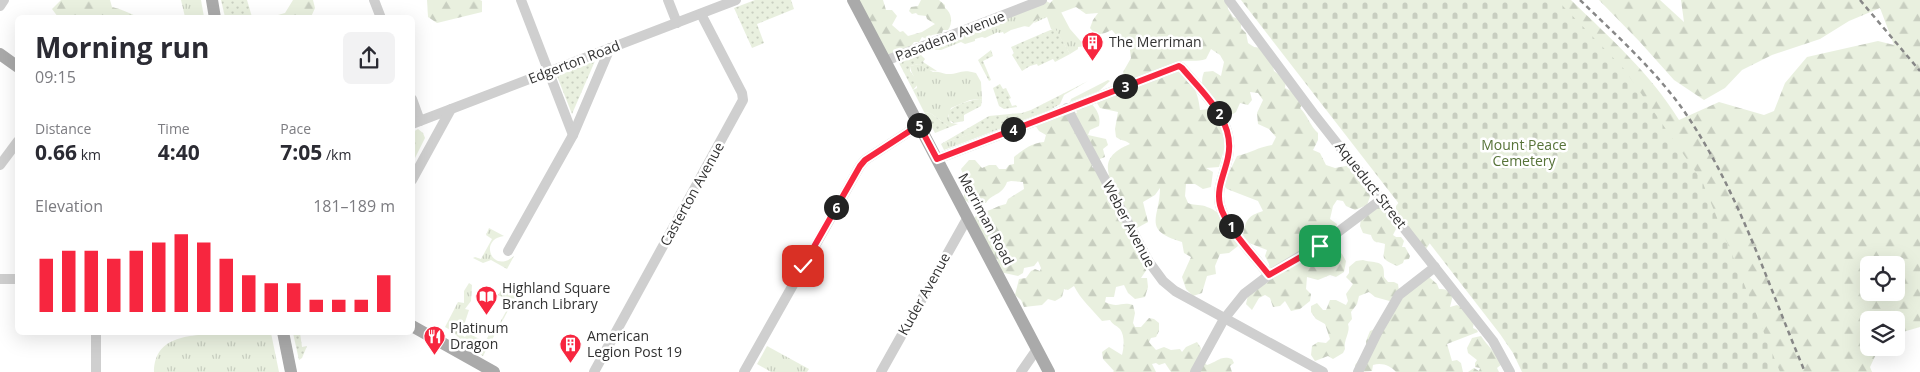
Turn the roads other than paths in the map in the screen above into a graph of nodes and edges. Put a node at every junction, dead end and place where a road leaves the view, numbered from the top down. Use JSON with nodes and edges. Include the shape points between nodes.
{"nodes":[{"id":1,"x":4,"y":0,"type":"edge"},
{"id":2,"x":212,"y":0,"type":"edge"},
{"id":3,"x":374,"y":0,"type":"edge"},
{"id":4,"x":521,"y":0,"type":"edge"},
{"id":5,"x":668,"y":0,"type":"edge"},
{"id":6,"x":736,"y":0,"type":"edge"},
{"id":7,"x":853,"y":0,"type":"edge"},
{"id":8,"x":1042,"y":0,"type":"edge"},
{"id":9,"x":1229,"y":0,"type":"edge"},
{"id":10,"x":0,"y":6,"type":"edge"},
{"id":11,"x":701,"y":14,"type":"junction"},
{"id":12,"x":215,"y":15,"type":"edge"},
{"id":13,"x":380,"y":15,"type":"edge"},
{"id":14,"x":676,"y":23,"type":"junction"},
{"id":15,"x":610,"y":48,"type":"junction"},
{"id":16,"x":0,"y":54,"type":"edge"},
{"id":17,"x":885,"y":60,"type":"junction"},
{"id":18,"x":15,"y":65,"type":"edge"},
{"id":19,"x":548,"y":72,"type":"junction"},
{"id":20,"x":1067,"y":108,"type":"junction"},
{"id":21,"x":451,"y":109,"type":"junction"},
{"id":22,"x":416,"y":123,"type":"edge"},
{"id":23,"x":919,"y":125,"type":"junction"},
{"id":24,"x":573,"y":134,"type":"junction"},
{"id":25,"x":15,"y":145,"type":"edge"},
{"id":26,"x":937,"y":159,"type":"junction"},
{"id":27,"x":0,"y":165,"type":"edge"},
{"id":28,"x":415,"y":175,"type":"edge"},
{"id":29,"x":1382,"y":199,"type":"junction"},
{"id":30,"x":968,"y":217,"type":"junction"},
{"id":31,"x":508,"y":251,"type":"dead end"},
{"id":32,"x":1435,"y":267,"type":"junction"},
{"id":33,"x":1269,"y":275,"type":"junction"},
{"id":34,"x":0,"y":279,"type":"edge"},
{"id":35,"x":15,"y":279,"type":"edge"},
{"id":36,"x":1224,"y":319,"type":"junction"},
{"id":37,"x":415,"y":328,"type":"edge"},
{"id":38,"x":96,"y":335,"type":"edge"},
{"id":39,"x":284,"y":335,"type":"edge"},
{"id":40,"x":1037,"y":349,"type":"junction"},
{"id":41,"x":491,"y":371,"type":"edge"},
{"id":42,"x":96,"y":372,"type":"edge"},
{"id":43,"x":291,"y":372,"type":"edge"},
{"id":44,"x":594,"y":372,"type":"edge"},
{"id":45,"x":744,"y":372,"type":"edge"},
{"id":46,"x":880,"y":372,"type":"edge"},
{"id":47,"x":1021,"y":372,"type":"edge"},
{"id":48,"x":1049,"y":372,"type":"edge"},
{"id":49,"x":1195,"y":372,"type":"edge"},
{"id":50,"x":1323,"y":372,"type":"edge"},
{"id":51,"x":1358,"y":372,"type":"edge"},
{"id":52,"x":1510,"y":372,"type":"edge"}],
"edges":[{"from":1,"to":10,"type":"street"},
{"from":2,"to":12,"type":"main road"},
{"from":3,"to":13,"type":"street"},
{"from":4,"to":19,"type":"street"},
{"from":5,"to":14,"type":"street"},
{"from":6,"to":11,"type":"street","name":"Edgerton Road"},
{"from":7,"to":17,"type":"main road","name":"Merriman Road"},
{"from":8,"to":17,"type":"street","name":"Pasadena Avenue"},
{"from":9,"to":29,"type":"street","name":"Aqueduct Street"},
{"from":11,"to":14,"type":"street","name":"Edgerton Road"},
{"from":11,"to":44,"type":"street","name":"Casterton Avenue","via":[[743,100]]},
{"from":14,"to":15,"type":"street","name":"Edgerton Road"},
{"from":15,"to":19,"type":"street","name":"Edgerton Road"},
{"from":15,"to":24,"type":"street"},
{"from":16,"to":18,"type":"main road"},
{"from":17,"to":23,"type":"main road","name":"Merriman Road"},
{"from":19,"to":21,"type":"street","name":"Edgerton Road"},
{"from":19,"to":24,"type":"street"},
{"from":20,"to":26,"type":"street"},
{"from":20,"to":33,"type":"street","via":[[1174,67],[1182,68],[1224,120],[1230,145],[1220,182],[1221,207],[1226,220]]},
{"from":20,"to":36,"type":"street","name":"Weber Avenue","via":[[1157,275],[1174,291]]},
{"from":21,"to":22,"type":"street","name":"Edgerton Road"},
{"from":21,"to":28,"type":"street"},
{"from":23,"to":26,"type":"main road","name":"Merriman Road"},
{"from":23,"to":45,"type":"street","via":[[860,166]]},
{"from":24,"to":31,"type":"street"},
{"from":25,"to":27,"type":"street"},
{"from":26,"to":30,"type":"main road","name":"Merriman Road"},
{"from":29,"to":32,"type":"street","name":"Aqueduct Street"},
{"from":29,"to":33,"type":"street","via":[[1320,246]]},
{"from":30,"to":40,"type":"main road","name":"Merriman Road"},
{"from":30,"to":46,"type":"street","name":"Kuder Avenue"},
{"from":32,"to":51,"type":"street","via":[[1399,295]]},
{"from":32,"to":52,"type":"street","name":"Aqueduct Street","via":[[1493,341]]},
{"from":33,"to":36,"type":"street","via":[[1240,298]]},
{"from":34,"to":35,"type":"street"},
{"from":36,"to":49,"type":"street"},
{"from":36,"to":50,"type":"street","name":"Weber Avenue"},
{"from":37,"to":41,"type":"main road"},
{"from":38,"to":42,"type":"street"},
{"from":39,"to":43,"type":"main road"},
{"from":40,"to":47,"type":"street"},
{"from":40,"to":48,"type":"main road","name":"Merriman Road"}]}
